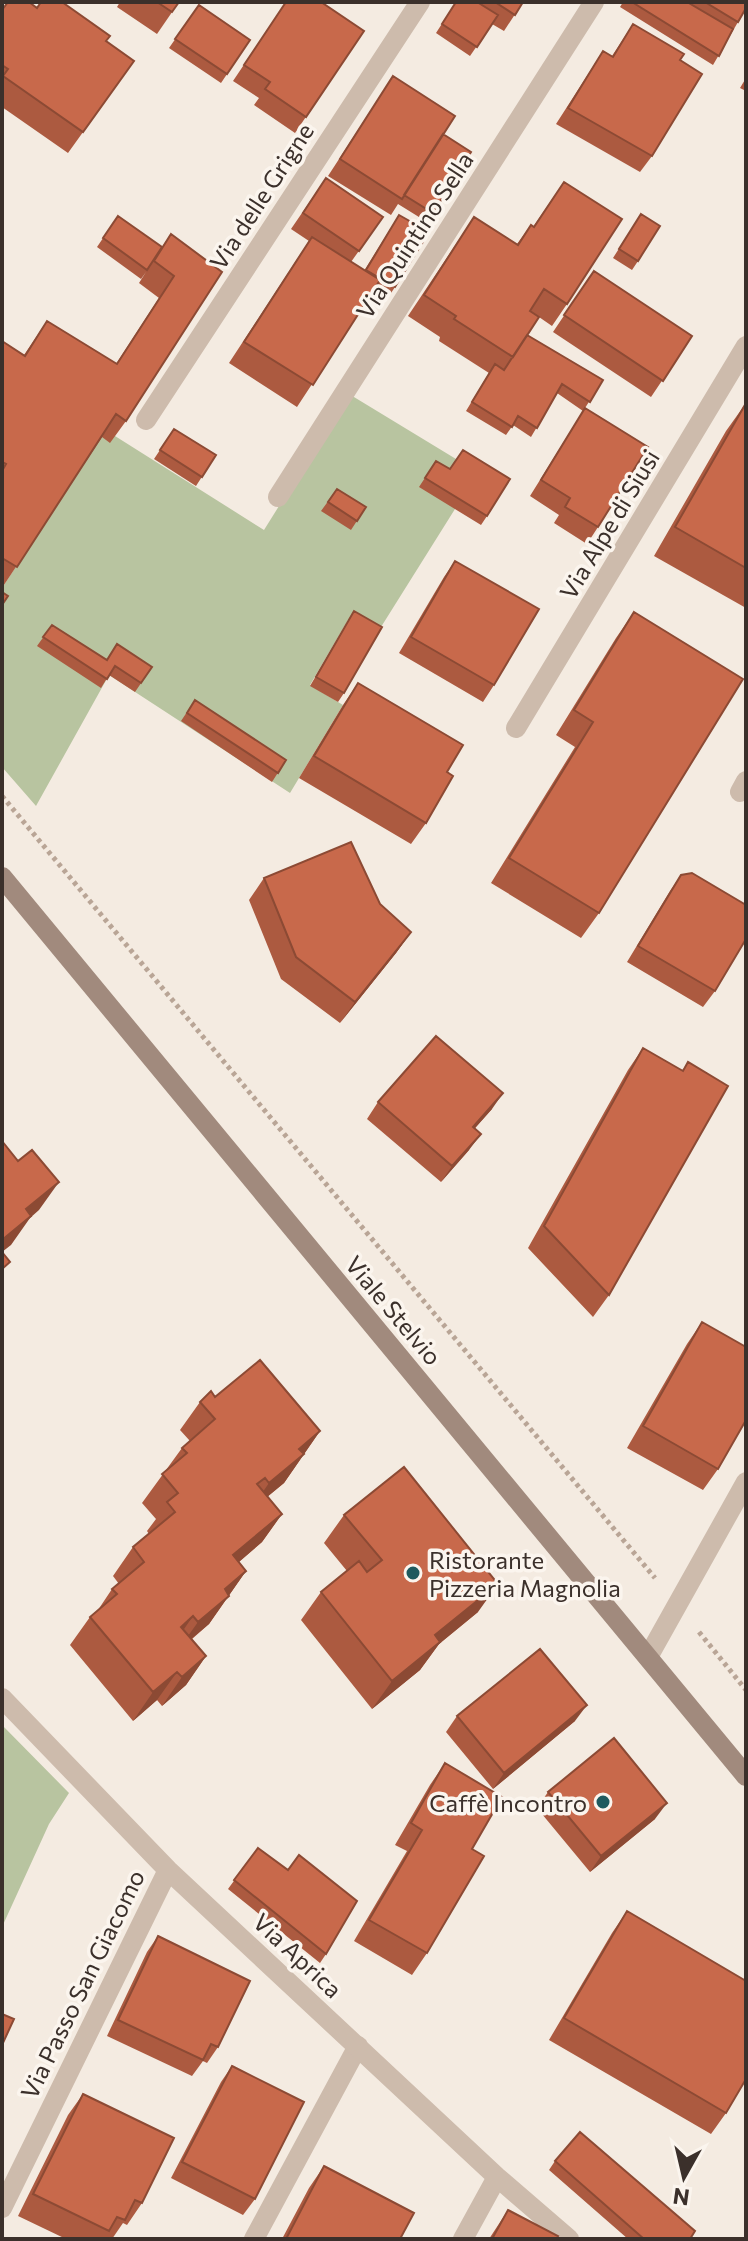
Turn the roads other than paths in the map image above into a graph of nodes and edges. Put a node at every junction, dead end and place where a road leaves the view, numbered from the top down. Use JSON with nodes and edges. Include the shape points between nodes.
{"nodes":[{"id":1,"x":420,"y":2,"type":"edge"},
{"id":2,"x":594,"y":2,"type":"edge"},
{"id":3,"x":746,"y":346,"type":"edge"},
{"id":4,"x":146,"y":420,"type":"edge"},
{"id":5,"x":278,"y":497,"type":"dead end"},
{"id":6,"x":516,"y":728,"type":"dead end"},
{"id":7,"x":2,"y":877,"type":"edge"},
{"id":8,"x":746,"y":1482,"type":"edge"},
{"id":9,"x":648,"y":1657,"type":"junction"},
{"id":10,"x":2,"y":1698,"type":"edge"},
{"id":11,"x":746,"y":1776,"type":"edge"},
{"id":12,"x":168,"y":1870,"type":"junction"},
{"id":13,"x":358,"y":2046,"type":"junction"},
{"id":14,"x":497,"y":2177,"type":"junction"},
{"id":15,"x":2,"y":2208,"type":"edge"},
{"id":16,"x":254,"y":2239,"type":"edge"},
{"id":17,"x":463,"y":2239,"type":"edge"},
{"id":18,"x":569,"y":2239,"type":"edge"}],
"edges":[{"from":1,"to":4,"type":"street","name":"Via delle Grigne"},
{"from":2,"to":5,"type":"street","name":"Via Quintino Sella"},
{"from":3,"to":6,"type":"street","name":"Via Alpe di Siusi"},
{"from":7,"to":9,"type":"street","name":"Viale Stelvio"},
{"from":8,"to":9,"type":"street"},
{"from":9,"to":11,"type":"street","name":"Viale Stelvio"},
{"from":10,"to":12,"type":"street","name":"Via Aprica"},
{"from":12,"to":13,"type":"street","name":"Via Aprica"},
{"from":12,"to":15,"type":"street","name":"Via Passo San Giacomo"},
{"from":13,"to":14,"type":"street","name":"Via Aprica"},
{"from":13,"to":16,"type":"street"},
{"from":14,"to":17,"type":"street"},
{"from":14,"to":18,"type":"street","name":"Via Aprica"}]}
